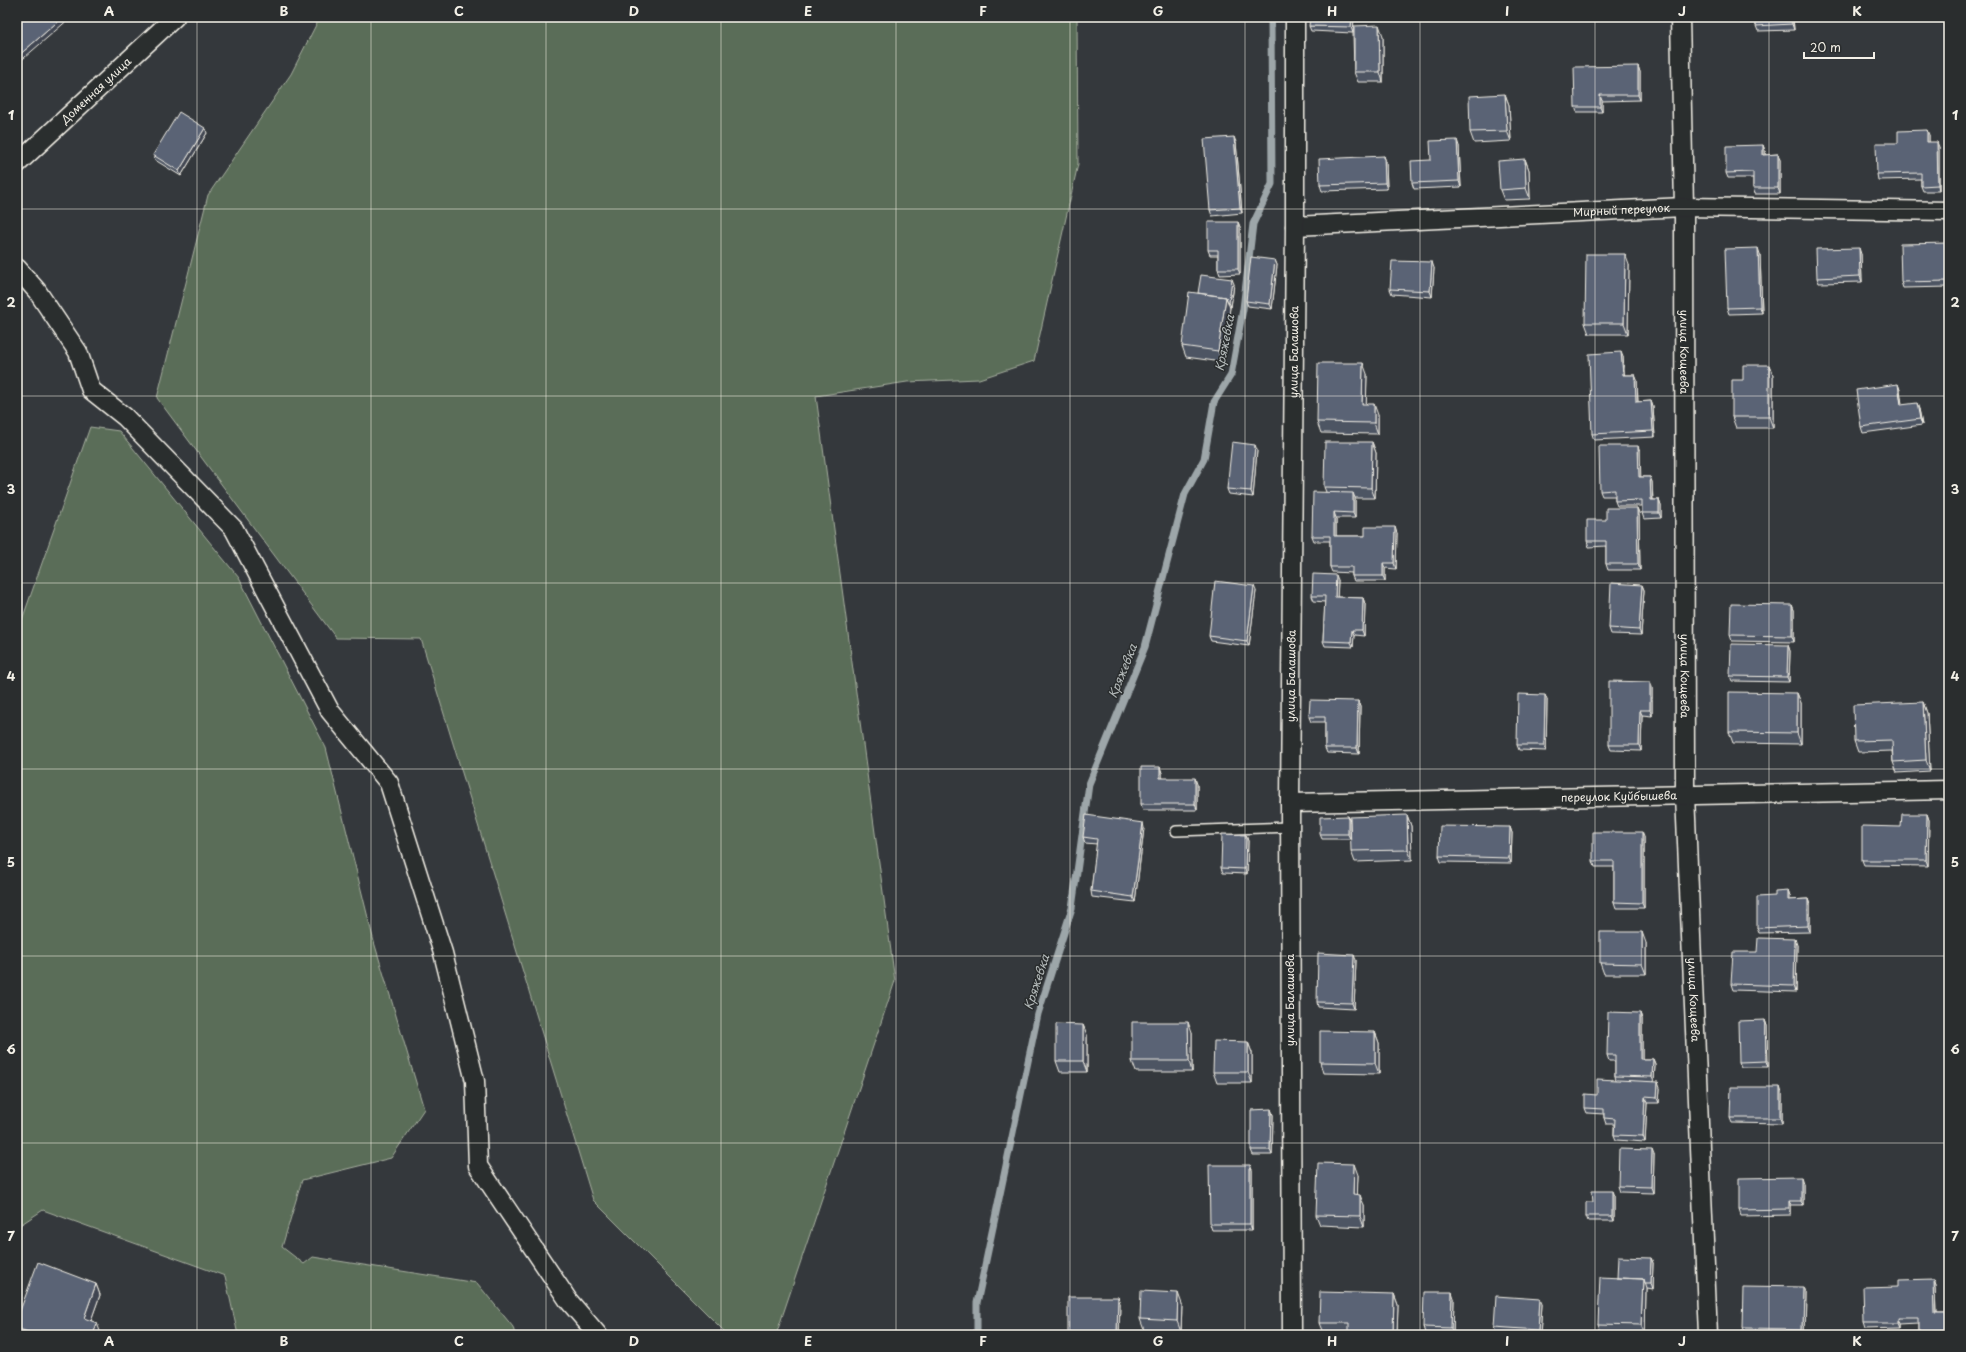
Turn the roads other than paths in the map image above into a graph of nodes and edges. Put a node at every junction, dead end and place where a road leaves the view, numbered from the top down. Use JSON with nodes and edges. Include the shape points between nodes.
{"nodes":[{"id":1,"x":175,"y":17,"type":"edge"},
{"id":2,"x":1295,"y":17,"type":"edge"},
{"id":3,"x":1680,"y":17,"type":"edge"},
{"id":4,"x":17,"y":164,"type":"edge"},
{"id":5,"x":1684,"y":208,"type":"junction"},
{"id":6,"x":1949,"y":210,"type":"edge"},
{"id":7,"x":1295,"y":226,"type":"junction"},
{"id":8,"x":17,"y":268,"type":"edge"},
{"id":9,"x":1949,"y":790,"type":"edge"},
{"id":10,"x":1685,"y":795,"type":"junction"},
{"id":11,"x":1290,"y":803,"type":"junction"},
{"id":12,"x":1290,"y":827,"type":"junction"},
{"id":13,"x":1176,"y":830,"type":"dead end"},
{"id":14,"x":598,"y":1335,"type":"edge"},
{"id":15,"x":1292,"y":1335,"type":"edge"},
{"id":16,"x":1708,"y":1335,"type":"edge"}],
"edges":[{"from":1,"to":4,"type":"street","name":"Доменная улица"},
{"from":2,"to":7,"type":"street","name":"улица Балашова"},
{"from":3,"to":5,"type":"street","name":"улица Кощеева"},
{"from":5,"to":6,"type":"street","name":"Мирный переулок"},
{"from":5,"to":7,"type":"street","name":"Мирный переулок"},
{"from":5,"to":10,"type":"street","name":"улица Кощеева"},
{"from":7,"to":11,"type":"street","name":"улица Балашова"},
{"from":8,"to":14,"type":"street","via":[[37,292],[78,352],[91,390],[125,418],[234,529],[330,711],[389,783],[442,953],[475,1081],[478,1166],[568,1300]]},
{"from":9,"to":10,"type":"street","name":"переулок Куйбышева"},
{"from":10,"to":11,"type":"street","name":"переулок Куйбышева"},
{"from":10,"to":16,"type":"street","name":"улица Кощеева"},
{"from":11,"to":12,"type":"street","name":"улица Балашова"},
{"from":12,"to":13,"type":"lane"},
{"from":12,"to":15,"type":"street","name":"улица Балашова"}]}
